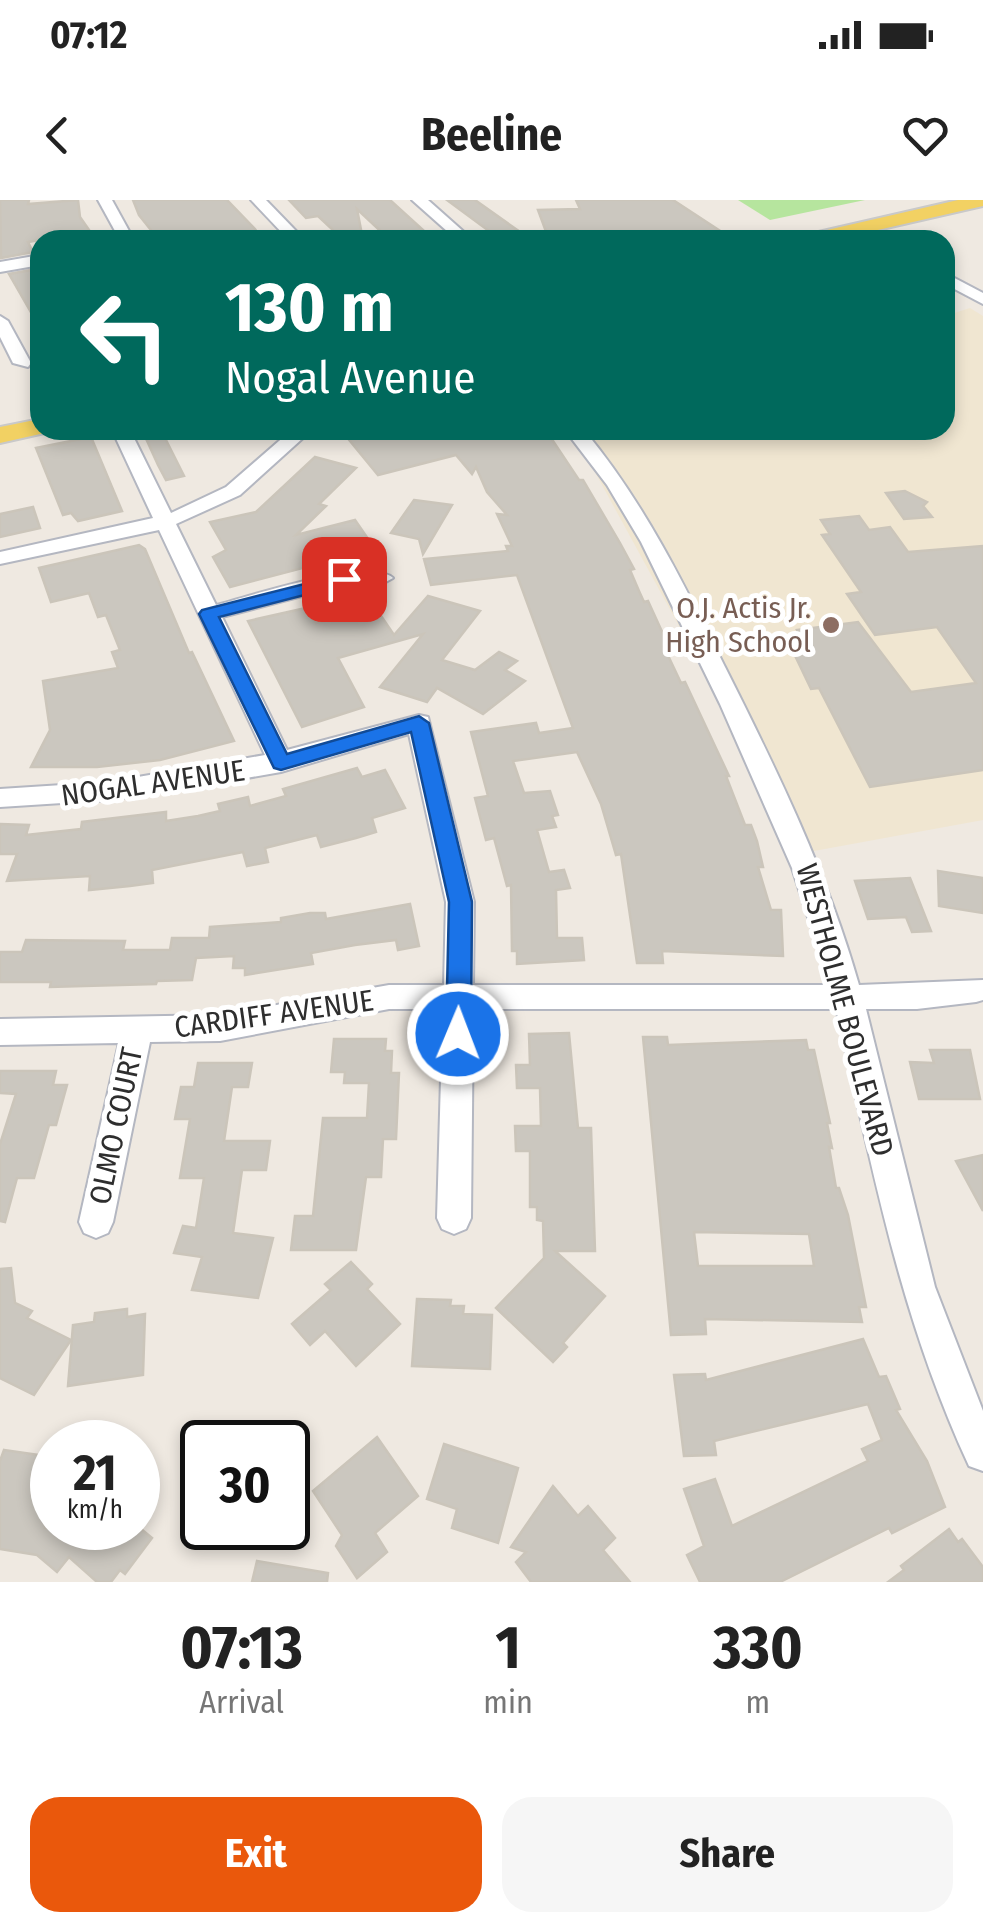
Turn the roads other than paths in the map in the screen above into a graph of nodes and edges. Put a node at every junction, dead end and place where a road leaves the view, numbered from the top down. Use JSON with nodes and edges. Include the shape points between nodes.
{"nodes":[{"id":1,"x":105,"y":200,"type":"edge"},
{"id":2,"x":258,"y":200,"type":"edge"},
{"id":3,"x":419,"y":200,"type":"edge"},
{"id":4,"x":983,"y":200,"type":"edge"},
{"id":5,"x":983,"y":212,"type":"edge"},
{"id":6,"x":120,"y":230,"type":"edge"},
{"id":7,"x":287,"y":230,"type":"edge"},
{"id":8,"x":454,"y":230,"type":"edge"},
{"id":9,"x":887,"y":230,"type":"edge"},
{"id":10,"x":897,"y":230,"type":"edge"},
{"id":11,"x":30,"y":262,"type":"edge"},
{"id":12,"x":0,"y":267,"type":"edge"},
{"id":13,"x":955,"y":284,"type":"edge"},
{"id":14,"x":983,"y":299,"type":"edge"},
{"id":15,"x":0,"y":321,"type":"edge"},
{"id":16,"x":22,"y":363,"type":"dead end"},
{"id":17,"x":30,"y":415,"type":"edge"},
{"id":18,"x":0,"y":421,"type":"edge"},
{"id":19,"x":30,"y":430,"type":"edge"},
{"id":20,"x":0,"y":435,"type":"edge"},
{"id":21,"x":126,"y":440,"type":"edge"},
{"id":22,"x":292,"y":440,"type":"edge"},
{"id":23,"x":582,"y":440,"type":"edge"},
{"id":24,"x":163,"y":521,"type":"junction"},
{"id":25,"x":0,"y":558,"type":"edge"},
{"id":26,"x":382,"y":578,"type":"dead end"},
{"id":27,"x":208,"y":614,"type":"junction"},
{"id":28,"x":281,"y":763,"type":"junction"},
{"id":29,"x":0,"y":798,"type":"edge"},
{"id":30,"x":976,"y":990,"type":"dead end"},
{"id":31,"x":459,"y":996,"type":"junction"},
{"id":32,"x":848,"y":997,"type":"junction"},
{"id":33,"x":136,"y":1031,"type":"junction"},
{"id":34,"x":0,"y":1032,"type":"edge"},
{"id":35,"x":454,"y":1218,"type":"dead end"},
{"id":36,"x":96,"y":1222,"type":"dead end"},
{"id":37,"x":970,"y":1400,"type":"edge"},
{"id":38,"x":983,"y":1452,"type":"edge"}],
"edges":[{"from":1,"to":6,"type":"street"},
{"from":2,"to":7,"type":"street"},
{"from":3,"to":8,"type":"street"},
{"from":4,"to":9,"type":"main road"},
{"from":5,"to":10,"type":"main road"},
{"from":11,"to":12,"type":"street"},
{"from":13,"to":14,"type":"street"},
{"from":15,"to":16,"type":"street"},
{"from":17,"to":18,"type":"main road"},
{"from":19,"to":20,"type":"main road"},
{"from":21,"to":24,"type":"street"},
{"from":22,"to":24,"type":"street","via":[[220,500]]},
{"from":23,"to":32,"type":"street","name":"WESTHOLME BOULEVARD","via":[[660,556],[774,789],[824,912]]},
{"from":24,"to":25,"type":"street"},
{"from":24,"to":27,"type":"street"},
{"from":26,"to":27,"type":"street","via":[[344,579]]},
{"from":27,"to":28,"type":"street"},
{"from":28,"to":29,"type":"street","name":"NOGAL AVENUE","via":[[166,786]]},
{"from":28,"to":31,"type":"street","name":"NOGAL AVENUE","via":[[419,723],[460,902]]},
{"from":30,"to":32,"type":"street","name":"CARDIFF AVENUE"},
{"from":31,"to":32,"type":"street","name":"CARDIFF AVENUE"},
{"from":31,"to":33,"type":"street","name":"CARDIFF AVENUE","via":[[389,997],[220,1028]]},
{"from":31,"to":35,"type":"street"},
{"from":32,"to":37,"type":"street","name":"WESTHOLME BOULEVARD","via":[[923,1313]]},
{"from":33,"to":34,"type":"street","name":"CARDIFF AVENUE"},
{"from":33,"to":36,"type":"street","name":"OLMO COURT"},
{"from":37,"to":38,"type":"street","name":"WESTHOLME BOULEVARD"}]}
